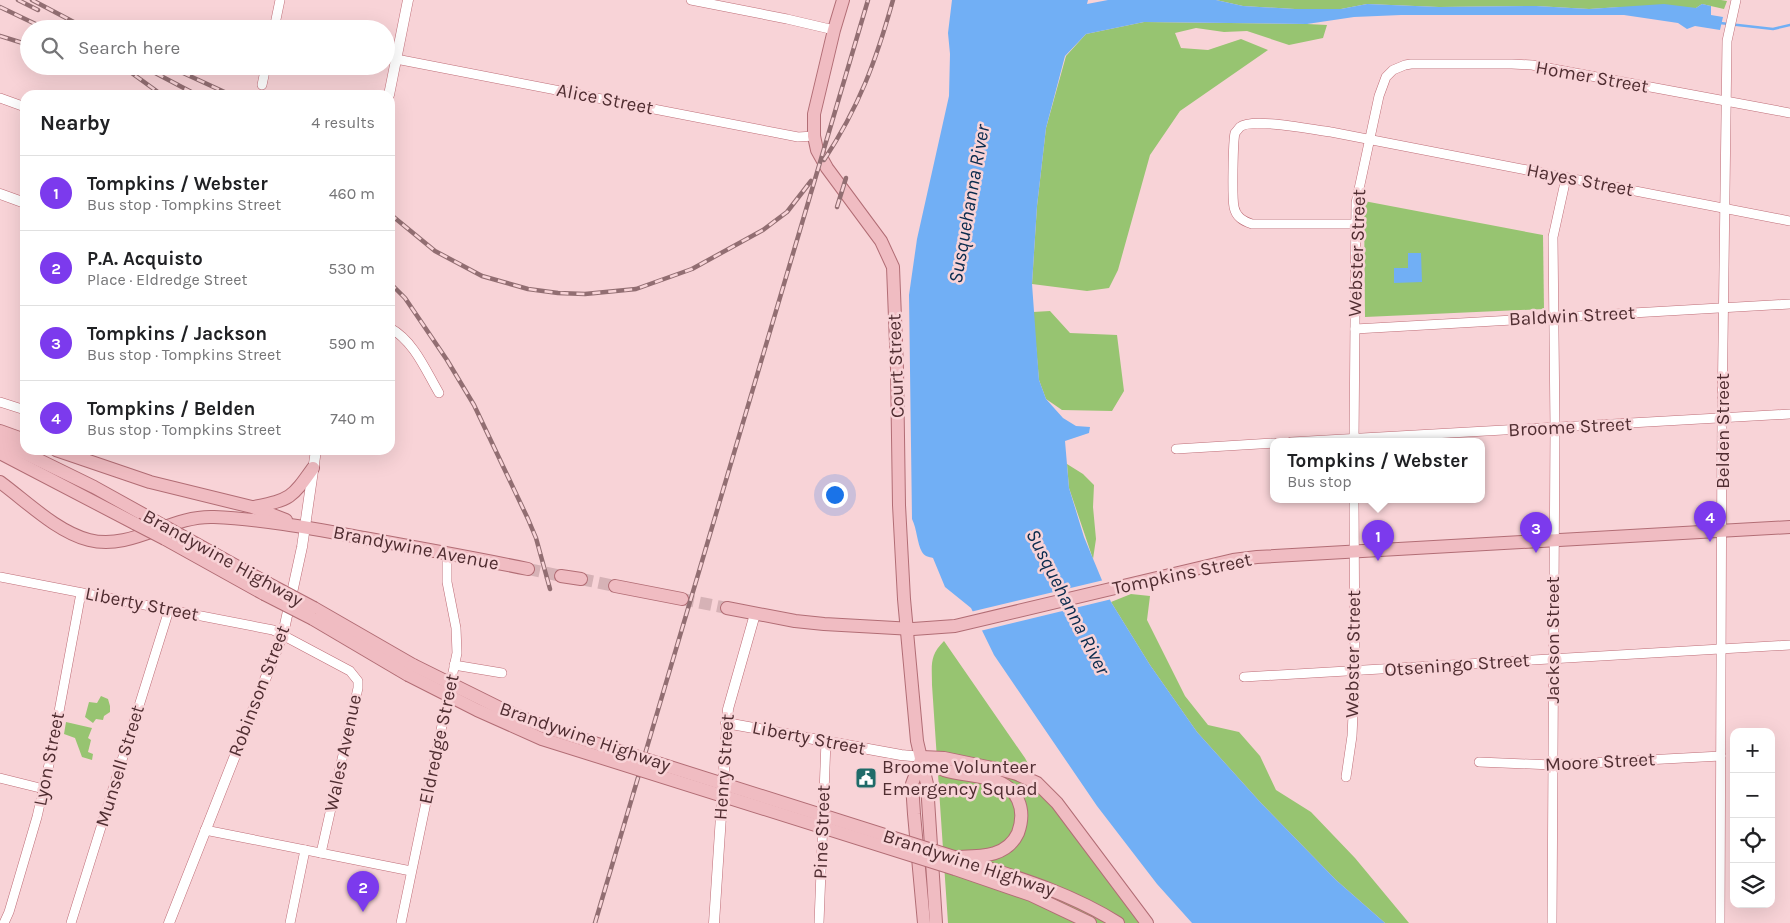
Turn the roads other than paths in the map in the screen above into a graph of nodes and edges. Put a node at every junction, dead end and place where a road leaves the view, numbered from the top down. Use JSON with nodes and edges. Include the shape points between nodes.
{"nodes":[{"id":1,"x":280,"y":0,"type":"edge"},
{"id":2,"x":408,"y":0,"type":"edge"},
{"id":3,"x":692,"y":0,"type":"edge"},
{"id":4,"x":842,"y":0,"type":"edge"},
{"id":5,"x":1736,"y":0,"type":"edge"},
{"id":6,"x":276,"y":20,"type":"edge"},
{"id":7,"x":834,"y":30,"type":"junction"},
{"id":8,"x":396,"y":59,"type":"junction"},
{"id":9,"x":395,"y":64,"type":"edge"},
{"id":10,"x":1393,"y":70,"type":"joint"},
{"id":11,"x":264,"y":75,"type":"edge"},
{"id":12,"x":393,"y":75,"type":"edge"},
{"id":13,"x":262,"y":85,"type":"dead end"},
{"id":14,"x":390,"y":90,"type":"edge"},
{"id":15,"x":0,"y":98,"type":"edge"},
{"id":16,"x":1727,"y":102,"type":"junction"},
{"id":17,"x":20,"y":105,"type":"edge"},
{"id":18,"x":1790,"y":113,"type":"edge"},
{"id":19,"x":814,"y":136,"type":"junction"},
{"id":20,"x":1370,"y":140,"type":"junction"},
{"id":21,"x":1566,"y":178,"type":"junction"},
{"id":22,"x":0,"y":194,"type":"edge"},
{"id":23,"x":20,"y":201,"type":"edge"},
{"id":24,"x":1726,"y":209,"type":"junction"},
{"id":25,"x":1790,"y":221,"type":"edge"},
{"id":26,"x":1356,"y":224,"type":"junction"},
{"id":27,"x":1790,"y":304,"type":"edge"},
{"id":28,"x":1724,"y":308,"type":"junction"},
{"id":29,"x":1554,"y":317,"type":"junction"},
{"id":30,"x":1355,"y":329,"type":"junction"},
{"id":31,"x":395,"y":332,"type":"edge"},
{"id":32,"x":439,"y":393,"type":"dead end"},
{"id":33,"x":0,"y":402,"type":"edge"},
{"id":34,"x":20,"y":408,"type":"edge"},
{"id":35,"x":1790,"y":414,"type":"edge"},
{"id":36,"x":1722,"y":418,"type":"junction"},
{"id":37,"x":1555,"y":428,"type":"junction"},
{"id":38,"x":0,"y":431,"type":"edge"},
{"id":39,"x":20,"y":438,"type":"edge"},
{"id":40,"x":1354,"y":438,"type":"edge"},
{"id":41,"x":1388,"y":438,"type":"edge"},
{"id":42,"x":0,"y":441,"type":"edge"},
{"id":43,"x":1270,"y":443,"type":"edge"},
{"id":44,"x":1176,"y":449,"type":"dead end"},
{"id":45,"x":20,"y":451,"type":"edge"},
{"id":46,"x":0,"y":453,"type":"edge"},
{"id":47,"x":29,"y":455,"type":"edge"},
{"id":48,"x":71,"y":455,"type":"edge"},
{"id":49,"x":315,"y":455,"type":"edge"},
{"id":50,"x":313,"y":468,"type":"junction"},
{"id":51,"x":0,"y":482,"type":"edge"},
{"id":52,"x":1354,"y":503,"type":"edge"},
{"id":53,"x":252,"y":507,"type":"junction"},
{"id":54,"x":304,"y":527,"type":"junction"},
{"id":55,"x":1790,"y":527,"type":"edge"},
{"id":56,"x":1723,"y":531,"type":"junction"},
{"id":57,"x":1554,"y":541,"type":"junction"},
{"id":58,"x":1354,"y":552,"type":"junction"},
{"id":59,"x":447,"y":553,"type":"junction"},
{"id":60,"x":528,"y":569,"type":"tunnel mouth"},
{"id":61,"x":561,"y":576,"type":"tunnel mouth"},
{"id":62,"x":0,"y":577,"type":"edge"},
{"id":63,"x":581,"y":580,"type":"tunnel mouth"},
{"id":64,"x":615,"y":586,"type":"tunnel mouth"},
{"id":65,"x":266,"y":588,"type":"junction"},
{"id":66,"x":81,"y":593,"type":"junction"},
{"id":67,"x":682,"y":599,"type":"tunnel mouth"},
{"id":68,"x":728,"y":608,"type":"tunnel mouth"},
{"id":69,"x":169,"y":610,"type":"junction"},
{"id":70,"x":755,"y":614,"type":"junction"},
{"id":71,"x":907,"y":628,"type":"junction"},
{"id":72,"x":283,"y":634,"type":"junction"},
{"id":73,"x":1790,"y":645,"type":"edge"},
{"id":74,"x":1721,"y":649,"type":"junction"},
{"id":75,"x":1553,"y":659,"type":"junction"},
{"id":76,"x":454,"y":665,"type":"junction"},
{"id":77,"x":1354,"y":671,"type":"junction"},
{"id":78,"x":502,"y":672,"type":"dead end"},
{"id":79,"x":1244,"y":677,"type":"dead end"},
{"id":80,"x":726,"y":723,"type":"junction"},
{"id":81,"x":826,"y":740,"type":"junction"},
{"id":82,"x":1721,"y":756,"type":"junction"},
{"id":83,"x":922,"y":758,"type":"junction"},
{"id":84,"x":1479,"y":762,"type":"dead end"},
{"id":85,"x":1552,"y":765,"type":"junction"},
{"id":86,"x":1346,"y":777,"type":"dead end"},
{"id":87,"x":0,"y":778,"type":"edge"},
{"id":88,"x":44,"y":789,"type":"junction"},
{"id":89,"x":206,"y":830,"type":"junction"},
{"id":90,"x":304,"y":850,"type":"junction"},
{"id":91,"x":321,"y":853,"type":"junction"},
{"id":92,"x":954,"y":863,"type":"junction"},
{"id":93,"x":411,"y":871,"type":"junction"},
{"id":94,"x":1003,"y":885,"type":"junction"},
{"id":95,"x":4,"y":923,"type":"edge"},
{"id":96,"x":71,"y":923,"type":"edge"},
{"id":97,"x":170,"y":923,"type":"edge"},
{"id":98,"x":290,"y":923,"type":"edge"},
{"id":99,"x":401,"y":923,"type":"edge"},
{"id":100,"x":714,"y":923,"type":"edge"},
{"id":101,"x":819,"y":923,"type":"edge"},
{"id":102,"x":924,"y":923,"type":"edge"},
{"id":103,"x":936,"y":923,"type":"edge"},
{"id":104,"x":1074,"y":923,"type":"edge"},
{"id":105,"x":1090,"y":923,"type":"edge"},
{"id":106,"x":1118,"y":923,"type":"edge"},
{"id":107,"x":1147,"y":923,"type":"edge"},
{"id":108,"x":1552,"y":923,"type":"edge"},
{"id":109,"x":1720,"y":923,"type":"edge"}],
"edges":[{"from":1,"to":6,"type":"street"},
{"from":2,"to":8,"type":"street"},
{"from":3,"to":7,"type":"street"},
{"from":4,"to":7,"type":"main road","name":"Court Street"},
{"from":5,"to":16,"type":"street","name":"Belden Street","via":[[1729,31]]},
{"from":7,"to":19,"type":"main road","name":"Court Street","via":[[814,114]]},
{"from":8,"to":9,"type":"street"},
{"from":8,"to":19,"type":"street","name":"Alice Street","via":[[798,137]]},
{"from":10,"to":16,"type":"street","name":"Homer Street","via":[[1411,64],[1512,64]]},
{"from":10,"to":20,"type":"street","name":"Webster Street","via":[[1386,77],[1378,96]]},
{"from":11,"to":13,"type":"street"},
{"from":12,"to":14,"type":"street"},
{"from":15,"to":17,"type":"street"},
{"from":16,"to":18,"type":"street","name":"Homer Street"},
{"from":16,"to":24,"type":"street","name":"Belden Street"},
{"from":19,"to":71,"type":"main road","name":"Court Street","via":[[826,168],[881,241],[893,267],[899,505]]},
{"from":20,"to":21,"type":"street","name":"Hayes Street"},
{"from":20,"to":26,"type":"street","name":"Webster Street","via":[[1358,189]]},
{"from":20,"to":26,"type":"street","name":"Hayes Street","via":[[1263,123],[1249,123],[1235,133],[1234,207],[1243,221],[1252,224]]},
{"from":21,"to":24,"type":"street","name":"Hayes Street"},
{"from":21,"to":29,"type":"street","name":"Jackson Street","via":[[1553,231]]},
{"from":22,"to":23,"type":"street"},
{"from":24,"to":25,"type":"street","name":"Hayes Street"},
{"from":24,"to":28,"type":"street","name":"Belden Street"},
{"from":26,"to":30,"type":"street","name":"Webster Street"},
{"from":27,"to":28,"type":"street","name":"Baldwin Street"},
{"from":28,"to":29,"type":"street","name":"Baldwin Street"},
{"from":28,"to":36,"type":"street","name":"Belden Street"},
{"from":29,"to":30,"type":"street","name":"Baldwin Street"},
{"from":29,"to":37,"type":"street","name":"Jackson Street"},
{"from":30,"to":40,"type":"street","name":"Webster Street"},
{"from":31,"to":32,"type":"street","via":[[414,352]]},
{"from":33,"to":34,"type":"street"},
{"from":35,"to":36,"type":"street","name":"Broome Street"},
{"from":36,"to":37,"type":"street","name":"Broome Street"},
{"from":36,"to":56,"type":"street","name":"Belden Street"},
{"from":37,"to":41,"type":"street","name":"Broome Street"},
{"from":37,"to":57,"type":"street","name":"Jackson Street"},
{"from":38,"to":39,"type":"main road"},
{"from":42,"to":45,"type":"main road","name":"Brandywine Highway","bridge":true},
{"from":43,"to":44,"type":"street"},
{"from":46,"to":65,"type":"main road","name":"Brandywine Highway","bridge":true},
{"from":47,"to":65,"type":"main road","name":"Brandywine Highway","bridge":true,"via":[[148,517]]},
{"from":48,"to":53,"type":"main road","via":[[177,490]]},
{"from":49,"to":50,"type":"street","name":"Robinson Street"},
{"from":50,"to":53,"type":"main road","via":[[288,498]]},
{"from":50,"to":54,"type":"street","name":"Robinson Street"},
{"from":51,"to":54,"type":"main road","via":[[59,526],[77,536],[99,542],[122,541],[200,517]]},
{"from":52,"to":58,"type":"street","name":"Webster Street"},
{"from":53,"to":54,"type":"main road"},
{"from":54,"to":59,"type":"main road","name":"Brandywine Avenue"},
{"from":54,"to":72,"type":"street","name":"Robinson Street"},
{"from":55,"to":56,"type":"main road","name":"Tompkins Street"},
{"from":56,"to":57,"type":"main road","name":"Tompkins Street"},
{"from":56,"to":74,"type":"street","name":"Belden Street"},
{"from":57,"to":58,"type":"main road","name":"Tompkins Street"},
{"from":57,"to":75,"type":"street","name":"Jackson Street"},
{"from":58,"to":71,"type":"main road","name":"Tompkins Street","via":[[1233,560],[955,626]]},
{"from":58,"to":77,"type":"street","name":"Webster Street"},
{"from":59,"to":60,"type":"main road","name":"Brandywine Avenue"},
{"from":59,"to":76,"type":"street","name":"Eldredge Street","via":[[447,582],[458,640]]},
{"from":61,"to":63,"type":"main road"},
{"from":62,"to":66,"type":"street","name":"Liberty Street"},
{"from":64,"to":67,"type":"main road"},
{"from":65,"to":92,"type":"main road","name":"Brandywine Highway","bridge":true,"via":[[477,710],[537,737]]},
{"from":66,"to":69,"type":"street","name":"Liberty Street"},
{"from":66,"to":88,"type":"street","name":"Lyon Street"},
{"from":68,"to":70,"type":"main road"},
{"from":69,"to":72,"type":"street","name":"Liberty Street"},
{"from":69,"to":96,"type":"street","name":"Munsell Street"},
{"from":70,"to":71,"type":"main road","via":[[803,622]]},
{"from":70,"to":80,"type":"street","name":"Henry Street"},
{"from":71,"to":83,"type":"main road","name":"Court Street"},
{"from":72,"to":89,"type":"street","name":"Robinson Street"},
{"from":72,"to":91,"type":"street","name":"Wales Avenue","via":[[350,671],[358,681]]},
{"from":73,"to":74,"type":"street","name":"Otseningo Street"},
{"from":74,"to":75,"type":"street","name":"Otseningo Street"},
{"from":74,"to":82,"type":"street","name":"Belden Street"},
{"from":75,"to":77,"type":"street","name":"Otseningo Street"},
{"from":75,"to":85,"type":"street","name":"Jackson Street"},
{"from":76,"to":78,"type":"street"},
{"from":76,"to":93,"type":"street","name":"Eldredge Street"},
{"from":77,"to":79,"type":"street","name":"Otseningo Street"},
{"from":77,"to":86,"type":"street","name":"Webster Street","via":[[1352,736]]},
{"from":80,"to":81,"type":"street","name":"Liberty Street"},
{"from":80,"to":100,"type":"street","name":"Henry Street"},
{"from":81,"to":83,"type":"street","name":"Liberty Street"},
{"from":81,"to":101,"type":"street","name":"Pine Street"},
{"from":82,"to":85,"type":"street","name":"Moore Street"},
{"from":82,"to":109,"type":"street","name":"Belden Street"},
{"from":83,"to":92,"type":"main road","via":[[942,770],[1002,782],[1020,803],[1022,816],[1011,844],[999,852]]},
{"from":83,"to":102,"type":"main road","via":[[912,784]]},
{"from":83,"to":103,"type":"main road","name":"Court Street","via":[[927,784]]},
{"from":83,"to":107,"type":"main road","via":[[944,758],[1002,770],[1037,783],[1057,803]]},
{"from":84,"to":85,"type":"street","name":"Moore Street"},
{"from":85,"to":108,"type":"street","name":"Jackson Street"},
{"from":87,"to":88,"type":"street"},
{"from":88,"to":95,"type":"street","name":"Lyon Street"},
{"from":89,"to":90,"type":"street"},
{"from":89,"to":97,"type":"street","name":"Robinson Street"},
{"from":90,"to":91,"type":"street"},
{"from":90,"to":98,"type":"street"},
{"from":91,"to":93,"type":"street"},
{"from":92,"to":94,"type":"main road","name":"Brandywine Highway"},
{"from":92,"to":106,"type":"main road","name":"Brandywine Highway","via":[[1045,886],[1085,903]]},
{"from":93,"to":99,"type":"street","name":"Eldredge Street"},
{"from":94,"to":104,"type":"main road"},
{"from":94,"to":105,"type":"main road","name":"Brandywine Highway","via":[[1045,900]]}]}
